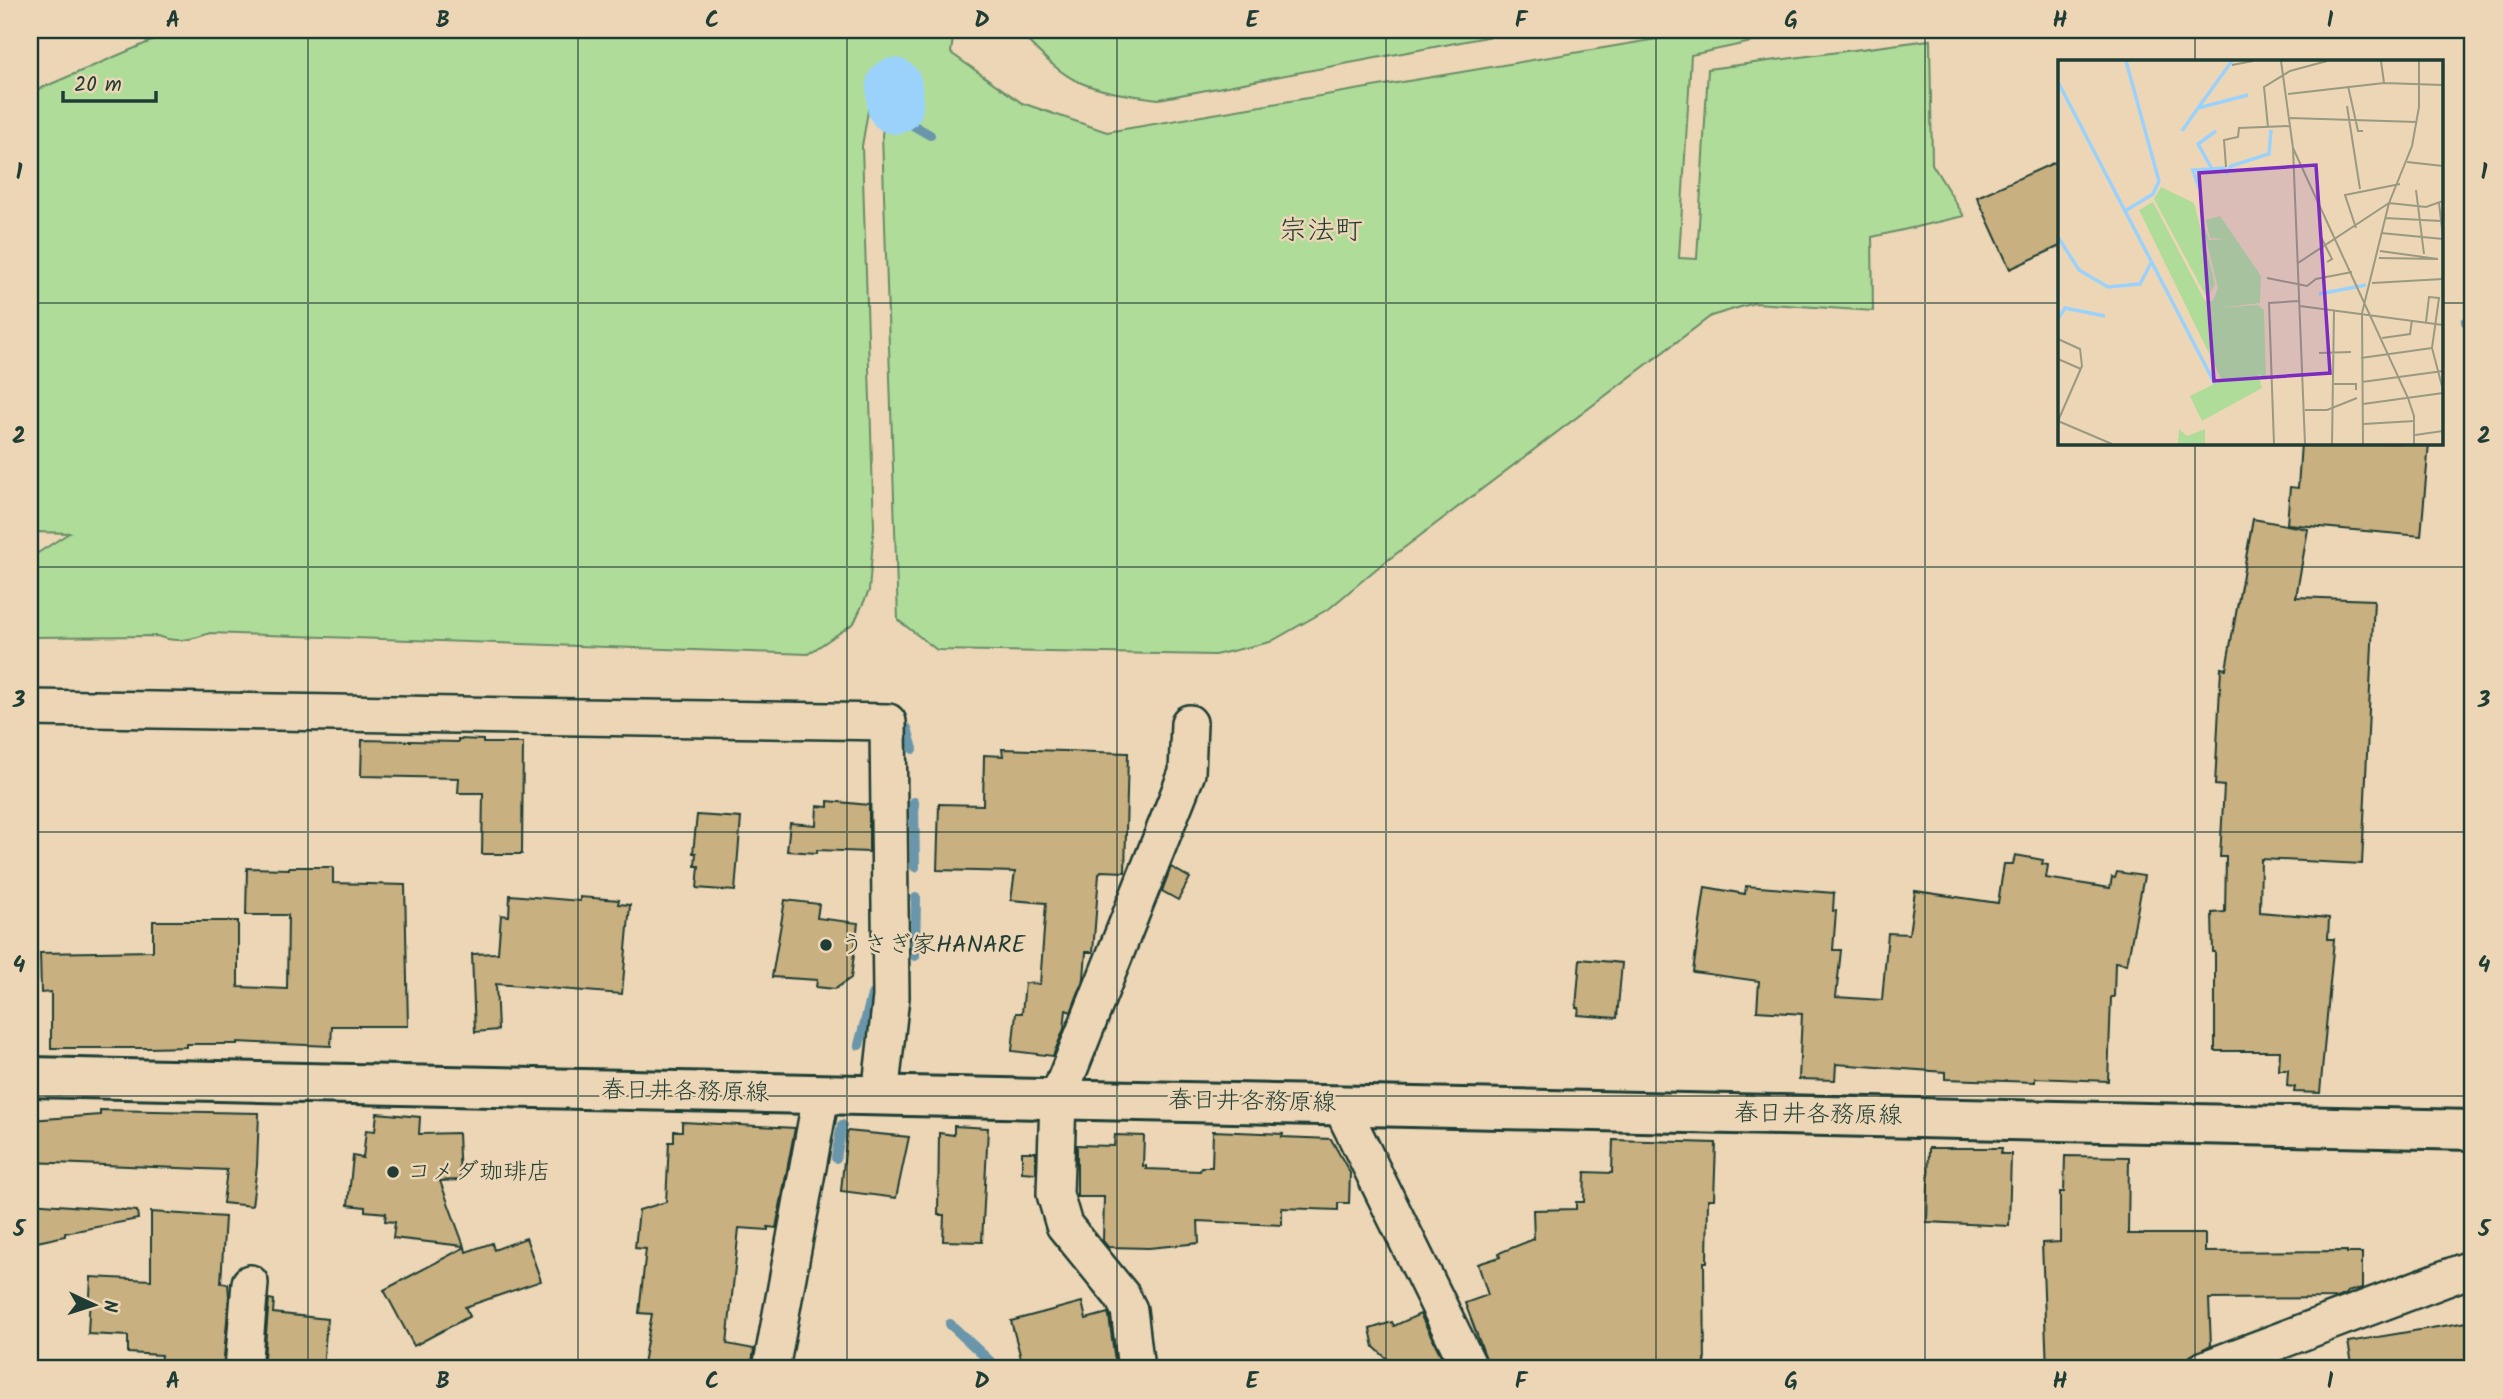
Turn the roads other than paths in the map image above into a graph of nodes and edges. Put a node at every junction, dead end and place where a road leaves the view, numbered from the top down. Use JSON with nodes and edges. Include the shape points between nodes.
{"nodes":[{"id":1,"x":30,"y":708,"type":"edge"},
{"id":2,"x":1189,"y":723,"type":"dead end"},
{"id":3,"x":30,"y":1077,"type":"edge"},
{"id":4,"x":821,"y":1096,"type":"junction"},
{"id":5,"x":880,"y":1096,"type":"junction"},
{"id":6,"x":1058,"y":1098,"type":"junction"},
{"id":7,"x":1340,"y":1104,"type":"junction"},
{"id":8,"x":2473,"y":1130,"type":"edge"},
{"id":9,"x":2473,"y":1268,"type":"edge"},
{"id":10,"x":250,"y":1283,"type":"dead end"},
{"id":11,"x":243,"y":1369,"type":"edge"},
{"id":12,"x":771,"y":1369,"type":"edge"},
{"id":13,"x":1136,"y":1369,"type":"edge"},
{"id":14,"x":1470,"y":1369,"type":"edge"},
{"id":15,"x":2204,"y":1369,"type":"edge"}],
"edges":[{"from":1,"to":5,"type":"street","via":[[888,722],[891,997]]},
{"from":2,"to":6,"type":"street","via":[[1187,772]]},
{"from":3,"to":4,"type":"main road","name":"春日井各務原線"},
{"from":4,"to":5,"type":"main road","name":"春日井各務原線"},
{"from":4,"to":12,"type":"street"},
{"from":5,"to":6,"type":"main road","name":"春日井各務原線"},
{"from":6,"to":7,"type":"main road","name":"春日井各務原線"},
{"from":6,"to":13,"type":"street","via":[[1055,1194],[1064,1225],[1129,1310]]},
{"from":7,"to":8,"type":"main road","name":"春日井各務原線"},
{"from":7,"to":14,"type":"street"},
{"from":9,"to":15,"type":"street"},
{"from":10,"to":11,"type":"street"}]}
